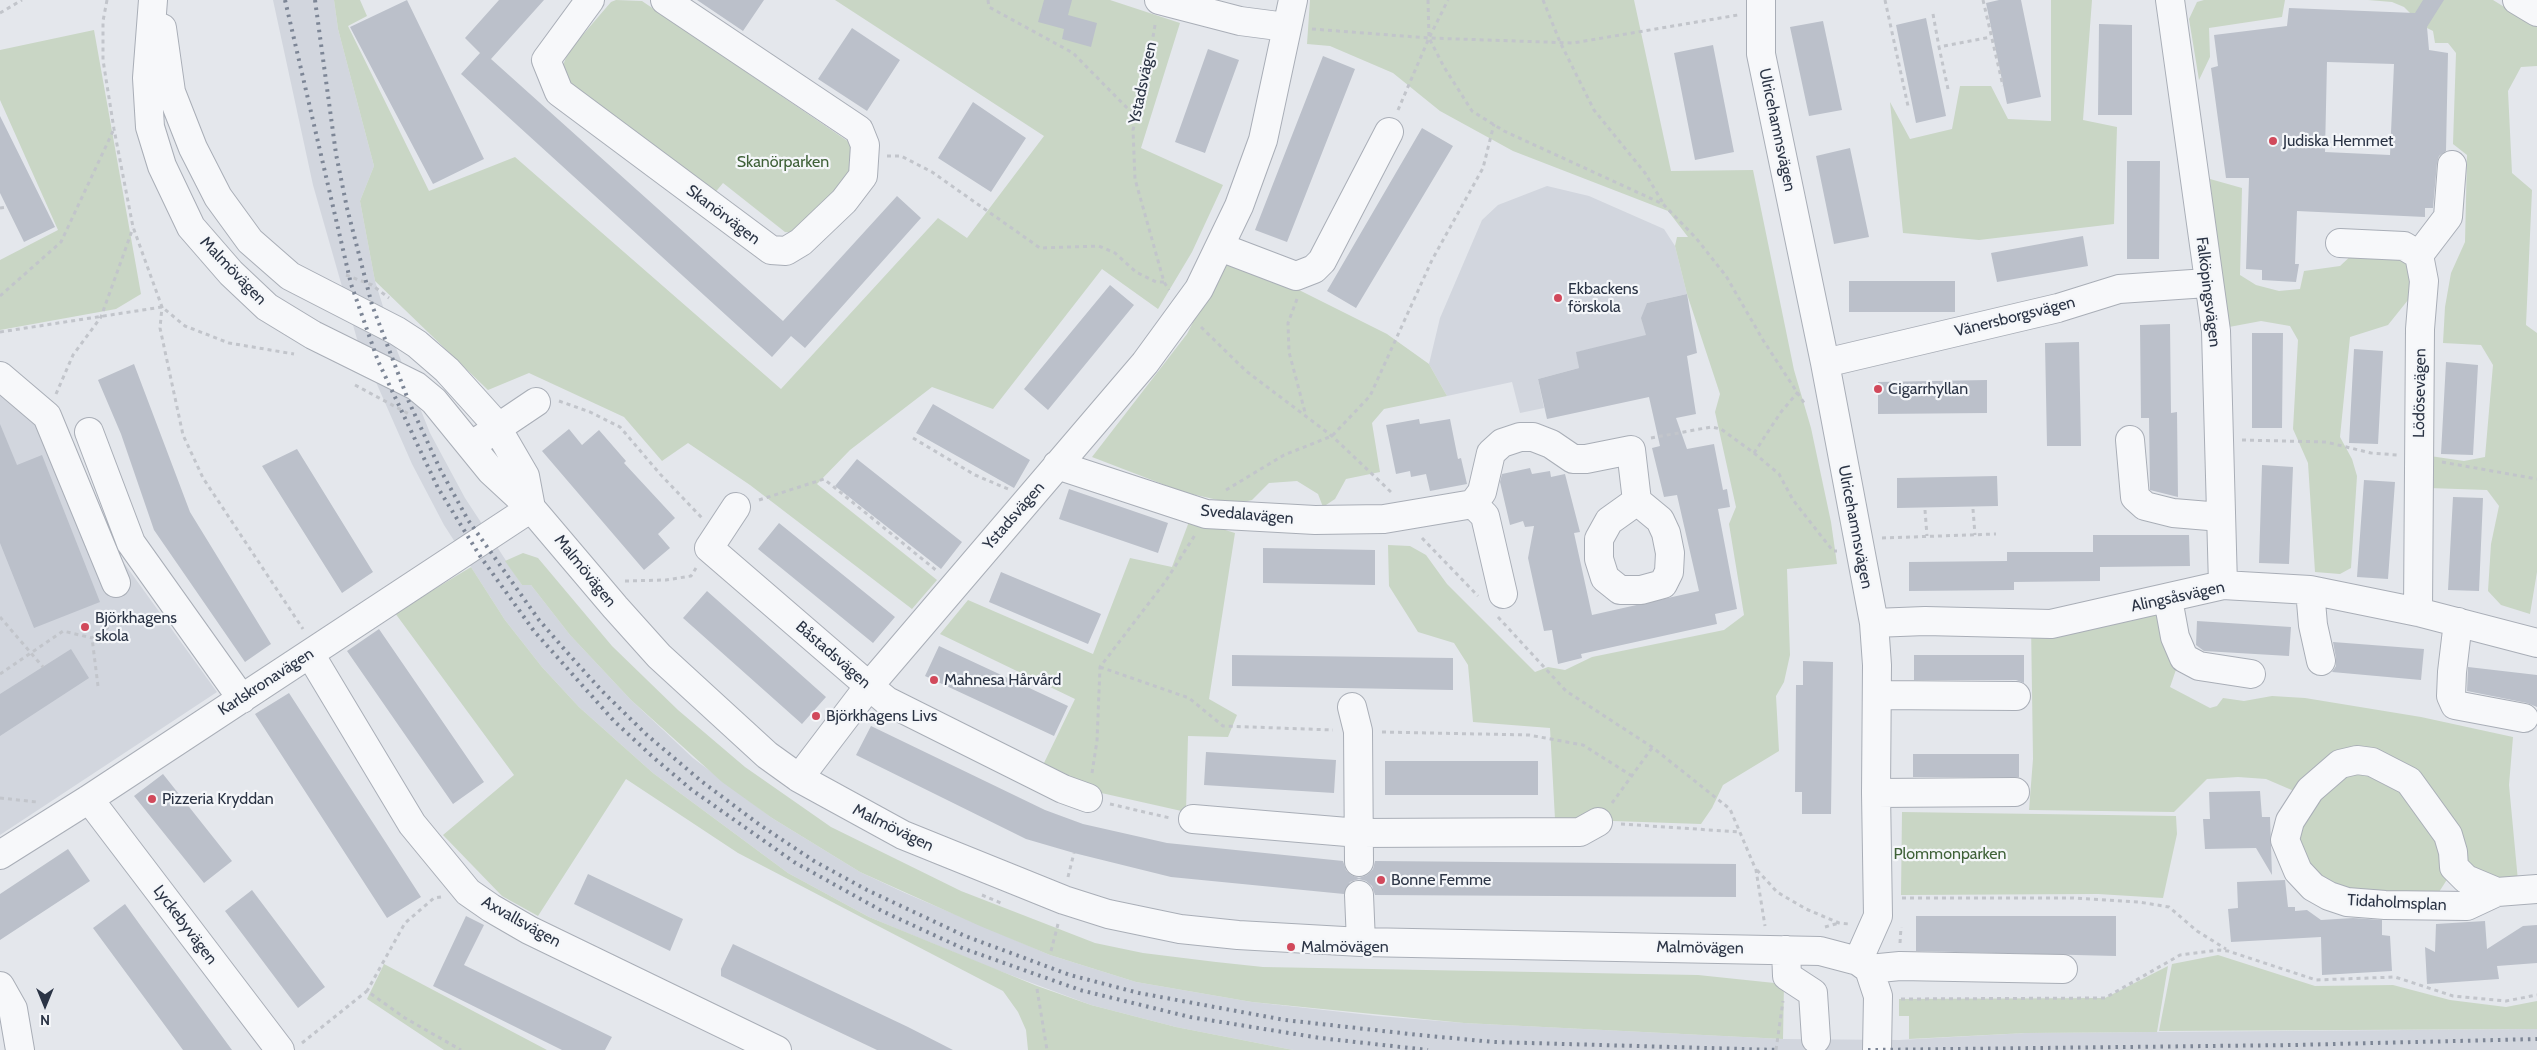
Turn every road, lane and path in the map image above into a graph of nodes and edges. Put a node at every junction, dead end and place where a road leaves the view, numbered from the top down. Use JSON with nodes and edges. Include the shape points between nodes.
{"nodes":[{"id":1,"x":22,"y":0,"type":"edge"},
{"id":2,"x":107,"y":0,"type":"edge"},
{"id":3,"x":153,"y":0,"type":"edge"},
{"id":4,"x":158,"y":0,"type":"edge"},
{"id":5,"x":590,"y":0,"type":"edge"},
{"id":6,"x":665,"y":0,"type":"edge"},
{"id":7,"x":988,"y":0,"type":"edge"},
{"id":8,"x":1293,"y":0,"type":"edge"},
{"id":9,"x":1428,"y":0,"type":"edge"},
{"id":10,"x":1448,"y":0,"type":"edge"},
{"id":11,"x":1543,"y":0,"type":"edge"},
{"id":12,"x":1885,"y":0,"type":"edge"},
{"id":13,"x":1983,"y":0,"type":"edge"},
{"id":14,"x":2170,"y":0,"type":"edge"},
{"id":15,"x":2517,"y":0,"type":"edge"},
{"id":16,"x":1161,"y":1,"type":"edge"},
{"id":17,"x":16,"y":2,"type":"edge"},
{"id":18,"x":1765,"y":4,"type":"edge"},
{"id":19,"x":0,"y":12,"type":"edge"},
{"id":20,"x":2537,"y":12,"type":"edge"},
{"id":21,"x":1933,"y":14,"type":"dead end"},
{"id":22,"x":1286,"y":27,"type":"junction"},
{"id":23,"x":1991,"y":37,"type":"junction"},
{"id":24,"x":1429,"y":38,"type":"junction"},
{"id":25,"x":1560,"y":42,"type":"junction"},
{"id":26,"x":1939,"y":47,"type":"junction"},
{"id":27,"x":2003,"y":86,"type":"dead end"},
{"id":28,"x":1948,"y":89,"type":"dead end"},
{"id":29,"x":1908,"y":106,"type":"dead end"},
{"id":30,"x":1136,"y":118,"type":"junction"},
{"id":31,"x":1494,"y":124,"type":"junction"},
{"id":32,"x":114,"y":129,"type":"junction"},
{"id":33,"x":1389,"y":132,"type":"joint"},
{"id":34,"x":2452,"y":165,"type":"dead end"},
{"id":35,"x":862,"y":176,"type":"junction"},
{"id":36,"x":1663,"y":204,"type":"junction"},
{"id":37,"x":7,"y":207,"type":"dead end"},
{"id":38,"x":0,"y":208,"type":"edge"},
{"id":39,"x":133,"y":227,"type":"junction"},
{"id":40,"x":2340,"y":243,"type":"dead end"},
{"id":41,"x":1220,"y":247,"type":"junction"},
{"id":42,"x":2419,"y":256,"type":"junction"},
{"id":43,"x":1305,"y":274,"type":"junction"},
{"id":44,"x":2208,"y":283,"type":"junction"},
{"id":45,"x":0,"y":296,"type":"edge"},
{"id":46,"x":162,"y":307,"type":"junction"},
{"id":47,"x":101,"y":317,"type":"junction"},
{"id":48,"x":0,"y":332,"type":"edge"},
{"id":49,"x":297,"y":354,"type":"dead end"},
{"id":50,"x":1825,"y":363,"type":"junction"},
{"id":51,"x":0,"y":376,"type":"edge"},
{"id":52,"x":349,"y":382,"type":"dead end"},
{"id":53,"x":1798,"y":392,"type":"junction"},
{"id":54,"x":536,"y":402,"type":"joint"},
{"id":55,"x":1833,"y":408,"type":"junction"},
{"id":56,"x":410,"y":415,"type":"dead end"},
{"id":57,"x":47,"y":416,"type":"junction"},
{"id":58,"x":1306,"y":416,"type":"dead end"},
{"id":59,"x":496,"y":427,"type":"junction"},
{"id":60,"x":89,"y":432,"type":"dead end"},
{"id":61,"x":913,"y":438,"type":"dead end"},
{"id":62,"x":2130,"y":440,"type":"dead end"},
{"id":63,"x":2219,"y":440,"type":"junction"},
{"id":64,"x":472,"y":447,"type":"junction"},
{"id":65,"x":1631,"y":450,"type":"junction"},
{"id":66,"x":1754,"y":453,"type":"junction"},
{"id":67,"x":2419,"y":456,"type":"junction"},
{"id":68,"x":1057,"y":465,"type":"junction"},
{"id":69,"x":2537,"y":479,"type":"edge"},
{"id":70,"x":1029,"y":498,"type":"junction"},
{"id":71,"x":1637,"y":502,"type":"dead end"},
{"id":72,"x":1474,"y":504,"type":"junction"},
{"id":73,"x":736,"y":507,"type":"joint"},
{"id":74,"x":531,"y":508,"type":"junction"},
{"id":75,"x":1973,"y":509,"type":"dead end"},
{"id":76,"x":1925,"y":510,"type":"dead end"},
{"id":77,"x":1206,"y":514,"type":"junction"},
{"id":78,"x":2221,"y":517,"type":"junction"},
{"id":79,"x":1880,"y":530,"type":"dead end"},
{"id":80,"x":1996,"y":534,"type":"dead end"},
{"id":81,"x":1975,"y":535,"type":"junction"},
{"id":82,"x":1927,"y":536,"type":"junction"},
{"id":83,"x":713,"y":541,"type":"junction"},
{"id":84,"x":1875,"y":546,"type":"junction"},
{"id":85,"x":623,"y":581,"type":"dead end"},
{"id":86,"x":116,"y":583,"type":"dead end"},
{"id":87,"x":2223,"y":585,"type":"junction"},
{"id":88,"x":955,"y":586,"type":"junction"},
{"id":89,"x":2310,"y":590,"type":"junction"},
{"id":90,"x":1503,"y":594,"type":"dead end"},
{"id":91,"x":2168,"y":599,"type":"junction"},
{"id":92,"x":2418,"y":612,"type":"junction"},
{"id":93,"x":129,"y":614,"type":"dead end"},
{"id":94,"x":0,"y":617,"type":"edge"},
{"id":95,"x":2458,"y":622,"type":"junction"},
{"id":96,"x":1874,"y":623,"type":"junction"},
{"id":97,"x":92,"y":638,"type":"junction"},
{"id":98,"x":2537,"y":643,"type":"edge"},
{"id":99,"x":313,"y":652,"type":"junction"},
{"id":100,"x":31,"y":653,"type":"junction"},
{"id":101,"x":2321,"y":661,"type":"dead end"},
{"id":102,"x":43,"y":667,"type":"dead end"},
{"id":103,"x":0,"y":674,"type":"edge"},
{"id":104,"x":2251,"y":674,"type":"dead end"},
{"id":105,"x":98,"y":686,"type":"dead end"},
{"id":106,"x":869,"y":686,"type":"junction"},
{"id":107,"x":1878,"y":695,"type":"junction"},
{"id":108,"x":2016,"y":696,"type":"dead end"},
{"id":109,"x":242,"y":699,"type":"junction"},
{"id":110,"x":1352,"y":707,"type":"dead end"},
{"id":111,"x":2524,"y":718,"type":"dead end"},
{"id":112,"x":1652,"y":748,"type":"dead end"},
{"id":113,"x":799,"y":778,"type":"junction"},
{"id":114,"x":2015,"y":792,"type":"dead end"},
{"id":115,"x":1876,"y":793,"type":"junction"},
{"id":116,"x":1088,"y":798,"type":"junction"},
{"id":117,"x":89,"y":799,"type":"junction"},
{"id":118,"x":1193,"y":819,"type":"joint"},
{"id":119,"x":1598,"y":822,"type":"junction"},
{"id":120,"x":1740,"y":832,"type":"dead end"},
{"id":121,"x":1359,"y":833,"type":"junction"},
{"id":122,"x":1074,"y":853,"type":"dead end"},
{"id":123,"x":0,"y":855,"type":"edge"},
{"id":124,"x":1359,"y":862,"type":"dead end"},
{"id":125,"x":1756,"y":870,"type":"dead end"},
{"id":126,"x":1067,"y":880,"type":"dead end"},
{"id":127,"x":2537,"y":889,"type":"edge"},
{"id":128,"x":468,"y":892,"type":"junction"},
{"id":129,"x":2497,"y":892,"type":"junction"},
{"id":130,"x":1359,"y":895,"type":"dead end"},
{"id":131,"x":1902,"y":907,"type":"dead end"},
{"id":132,"x":1806,"y":909,"type":"dead end"},
{"id":133,"x":1059,"y":921,"type":"dead end"},
{"id":134,"x":1901,"y":926,"type":"dead end"},
{"id":135,"x":1361,"y":942,"type":"junction"},
{"id":136,"x":1900,"y":944,"type":"dead end"},
{"id":137,"x":1051,"y":951,"type":"dead end"},
{"id":138,"x":2228,"y":951,"type":"junction"},
{"id":139,"x":1787,"y":963,"type":"junction"},
{"id":140,"x":1864,"y":965,"type":"junction"},
{"id":141,"x":2063,"y":969,"type":"dead end"},
{"id":142,"x":0,"y":986,"type":"edge"},
{"id":143,"x":1037,"y":989,"type":"dead end"},
{"id":144,"x":366,"y":990,"type":"junction"},
{"id":145,"x":2537,"y":995,"type":"edge"},
{"id":146,"x":1898,"y":999,"type":"dead end"},
{"id":147,"x":1816,"y":1039,"type":"dead end"},
{"id":148,"x":291,"y":1047,"type":"edge"},
{"id":149,"x":20,"y":1050,"type":"edge"},
{"id":150,"x":461,"y":1050,"type":"edge"},
{"id":151,"x":777,"y":1050,"type":"edge"},
{"id":152,"x":1047,"y":1050,"type":"edge"},
{"id":153,"x":1776,"y":1050,"type":"edge"},
{"id":154,"x":1877,"y":1050,"type":"edge"}],
"edges":[{"from":1,"to":17,"type":"path"},
{"from":2,"to":32,"type":"path","via":[[103,21],[103,60]]},
{"from":3,"to":64,"type":"street","name":"Malmövägen","via":[[147,78],[150,127],[162,166],[191,227],[230,274],[267,307],[313,335],[416,386],[434,401]]},
{"from":4,"to":59,"type":"street","name":"Malmövägen","via":[[171,92],[193,148],[218,197],[250,241],[290,276],[417,344],[447,370]]},
{"from":5,"to":35,"type":"street","name":"Skanörvägen","via":[[546,60],[558,92],[771,250],[786,251],[801,242],[844,201]]},
{"from":6,"to":35,"type":"street","via":[[859,130],[865,145]]},
{"from":7,"to":30,"type":"path","via":[[989,7],[1073,53]]},
{"from":8,"to":22,"type":"street","name":"Ystadsvägen"},
{"from":9,"to":24,"type":"path"},
{"from":10,"to":24,"type":"path"},
{"from":11,"to":25,"type":"path"},
{"from":12,"to":29,"type":"path"},
{"from":13,"to":23,"type":"path"},
{"from":14,"to":44,"type":"street","name":"Falköpingsvägen"},
{"from":15,"to":20,"type":"street"},
{"from":16,"to":22,"type":"street","via":[[1240,21]]},
{"from":16,"to":30,"type":"path","name":"Ystadsvägen"},
{"from":17,"to":19,"type":"path"},
{"from":18,"to":25,"type":"path","via":[[1714,18],[1581,42]]},
{"from":18,"to":50,"type":"street","name":"Ulricehamnsvägen","via":[[1760,54]]},
{"from":21,"to":26,"type":"path"},
{"from":22,"to":24,"type":"path"},
{"from":22,"to":41,"type":"street","name":"Ystadsvägen","via":[[1279,74],[1263,140]]},
{"from":23,"to":26,"type":"path"},
{"from":23,"to":27,"type":"path"},
{"from":24,"to":25,"type":"path"},
{"from":24,"to":31,"type":"path","via":[[1472,111]]},
{"from":24,"to":33,"type":"path"},
{"from":25,"to":36,"type":"path","via":[[1594,110],[1645,173]]},
{"from":26,"to":28,"type":"path"},
{"from":30,"to":35,"type":"path","name":"Ystadsvägen","via":[[1133,130],[1135,179],[1164,282],[1156,282],[1136,272],[1116,253],[1099,246],[1040,248],[932,172],[901,156],[884,156]]},
{"from":31,"to":36,"type":"path"},
{"from":31,"to":77,"type":"path","via":[[1483,168],[1432,260],[1370,396],[1332,436],[1284,455],[1223,491]]},
{"from":32,"to":39,"type":"path"},
{"from":32,"to":45,"type":"path","via":[[61,242]]},
{"from":33,"to":43,"type":"street","via":[[1322,261]]},
{"from":34,"to":42,"type":"street","via":[[2448,216]]},
{"from":36,"to":53,"type":"path","via":[[1726,276]]},
{"from":37,"to":38,"type":"path"},
{"from":39,"to":46,"type":"path"},
{"from":39,"to":47,"type":"path"},
{"from":40,"to":42,"type":"street","via":[[2404,246]]},
{"from":41,"to":43,"type":"street","via":[[1287,274]]},
{"from":41,"to":68,"type":"street","name":"Ystadsvägen","via":[[1185,311],[1145,364]]},
{"from":42,"to":67,"type":"street","name":"Lödösevägen","via":[[2424,281],[2420,329]]},
{"from":43,"to":58,"type":"path","via":[[1288,323],[1289,352]]},
{"from":44,"to":50,"type":"street","name":"Vänersborgsvägen","via":[[2119,289],[2058,308]]},
{"from":44,"to":63,"type":"street","name":"Falköpingsvägen","via":[[2216,331]]},
{"from":46,"to":47,"type":"path"},
{"from":46,"to":49,"type":"path","via":[[185,326],[230,343]]},
{"from":46,"to":99,"type":"path","via":[[160,328],[183,435],[203,478]]},
{"from":47,"to":48,"type":"path"},
{"from":47,"to":57,"type":"path","via":[[73,355]]},
{"from":50,"to":55,"type":"street","name":"Ulricehamnsvägen"},
{"from":51,"to":57,"type":"street"},
{"from":52,"to":56,"type":"path"},
{"from":53,"to":55,"type":"path","via":[[1809,411]]},
{"from":53,"to":66,"type":"path"},
{"from":54,"to":59,"type":"street"},
{"from":54,"to":83,"type":"path","via":[[552,398],[620,427]]},
{"from":55,"to":84,"type":"street","name":"Ulricehamnsvägen"},
{"from":57,"to":86,"type":"street"},
{"from":59,"to":64,"type":"street"},
{"from":59,"to":74,"type":"street","name":"Malmövägen","via":[[525,476]]},
{"from":60,"to":109,"type":"street","via":[[131,543]]},
{"from":61,"to":70,"type":"path","via":[[975,475]]},
{"from":62,"to":78,"type":"street","via":[[2135,497],[2145,506],[2173,513]]},
{"from":63,"to":67,"type":"path","via":[[2326,442],[2371,453]]},
{"from":63,"to":78,"type":"street","name":"Falköpingsvägen"},
{"from":64,"to":74,"type":"street","name":"Malmövägen","via":[[491,471]]},
{"from":65,"to":66,"type":"path","via":[[1655,436],[1711,427],[1720,429]]},
{"from":65,"to":71,"type":"street"},
{"from":65,"to":72,"type":"street","via":[[1573,459],[1551,444],[1533,437],[1502,443],[1491,453],[1482,492]]},
{"from":66,"to":84,"type":"path","via":[[1779,474],[1792,500],[1833,551]]},
{"from":67,"to":69,"type":"path"},
{"from":67,"to":92,"type":"street","name":"Lödösevägen"},
{"from":68,"to":70,"type":"street","name":"Ystadsvägen"},
{"from":68,"to":77,"type":"street","name":"Svedalavägen"},
{"from":70,"to":88,"type":"street","name":"Ystadsvägen"},
{"from":72,"to":77,"type":"street","name":"Svedalavägen","via":[[1384,519],[1315,520]]},
{"from":72,"to":90,"type":"street","via":[[1485,516]]},
{"from":73,"to":83,"type":"street"},
{"from":73,"to":88,"type":"path","via":[[824,480]]},
{"from":74,"to":99,"type":"street","name":"Karlskronavägen"},
{"from":74,"to":113,"type":"street","name":"Malmövägen","via":[[658,656],[766,755]]},
{"from":75,"to":81,"type":"path"},
{"from":76,"to":82,"type":"path"},
{"from":77,"to":116,"type":"path","via":[[1165,582],[1100,667],[1097,741]]},
{"from":78,"to":87,"type":"street","name":"Falköpingsvägen"},
{"from":79,"to":84,"type":"path"},
{"from":80,"to":81,"type":"path"},
{"from":81,"to":82,"type":"path"},
{"from":82,"to":84,"type":"path"},
{"from":83,"to":85,"type":"path","via":[[691,576]]},
{"from":83,"to":106,"type":"street","name":"Båstadsvägen"},
{"from":84,"to":96,"type":"street","name":"Ulricehamnsvägen"},
{"from":87,"to":89,"type":"street","name":"Alingsåsvägen"},
{"from":87,"to":91,"type":"street","name":"Alingsåsvägen"},
{"from":88,"to":106,"type":"street","name":"Ystadsvägen"},
{"from":89,"to":92,"type":"street","name":"Alingsåsvägen"},
{"from":89,"to":101,"type":"street"},
{"from":91,"to":96,"type":"street","name":"Alingsåsvägen","via":[[2051,624]]},
{"from":91,"to":104,"type":"street","via":[[2175,636],[2184,658],[2199,666]]},
{"from":92,"to":95,"type":"street","name":"Alingsåsvägen"},
{"from":93,"to":97,"type":"path"},
{"from":94,"to":100,"type":"path"},
{"from":95,"to":98,"type":"street","name":"Alingsåsvägen"},
{"from":95,"to":111,"type":"street","via":[[2451,696],[2455,705]]},
{"from":96,"to":107,"type":"street","name":"Ulricehamnsvägen"},
{"from":97,"to":100,"type":"path","via":[[62,631]]},
{"from":97,"to":105,"type":"path"},
{"from":99,"to":109,"type":"street","name":"Karlskronavägen"},
{"from":99,"to":128,"type":"street","name":"Axvallsvägen","via":[[412,824]]},
{"from":100,"to":102,"type":"path"},
{"from":100,"to":103,"type":"path"},
{"from":106,"to":113,"type":"street","name":"Ystadsvägen"},
{"from":106,"to":116,"type":"street","name":"Båstadsvägen","via":[[887,701]]},
{"from":107,"to":108,"type":"street"},
{"from":107,"to":115,"type":"street","name":"Ulricehamnsvägen"},
{"from":109,"to":117,"type":"street","name":"Karlskronavägen"},
{"from":110,"to":121,"type":"street","via":[[1358,731]]},
{"from":112,"to":119,"type":"path"},
{"from":113,"to":135,"type":"street","name":"Malmövägen","via":[[903,835],[1064,900],[1108,914],[1180,929],[1238,936]]},
{"from":114,"to":115,"type":"street"},
{"from":115,"to":140,"type":"street","name":"Ulricehamnsvägen","via":[[1878,916]]},
{"from":116,"to":118,"type":"path","via":[[1143,814]]},
{"from":117,"to":123,"type":"street","name":"Karlskronavägen"},
{"from":117,"to":148,"type":"street","name":"Lyckebyvägen"},
{"from":118,"to":121,"type":"street"},
{"from":119,"to":120,"type":"path"},
{"from":119,"to":121,"type":"street","via":[[1580,832]]},
{"from":121,"to":124,"type":"street"},
{"from":122,"to":126,"type":"path"},
{"from":125,"to":132,"type":"path","via":[[1777,892]]},
{"from":127,"to":129,"type":"street","name":"Tidaholmsplan"},
{"from":128,"to":144,"type":"path","via":[[434,898],[405,923]]},
{"from":128,"to":151,"type":"street","name":"Axvallsvägen","via":[[529,930]]},
{"from":129,"to":129,"type":"street","name":"Tidaholmsplan","via":[[2466,879],[2454,867],[2454,852],[2448,835],[2409,781],[2372,762],[2357,760],[2340,764],[2310,790],[2290,820],[2285,840],[2298,871],[2313,887],[2329,896],[2347,902],[2385,905],[2466,906]]},
{"from":130,"to":135,"type":"street"},
{"from":131,"to":138,"type":"path","via":[[1902,898],[2073,898],[2139,902],[2169,907],[2197,932]]},
{"from":133,"to":137,"type":"path"},
{"from":134,"to":136,"type":"path"},
{"from":135,"to":139,"type":"street","name":"Malmövägen"},
{"from":138,"to":145,"type":"path","via":[[2316,980],[2395,977],[2452,996],[2506,1001]]},
{"from":138,"to":146,"type":"path","via":[[2180,955],[2105,998]]},
{"from":139,"to":140,"type":"street","name":"Malmövägen","via":[[1820,951]]},
{"from":139,"to":147,"type":"street","via":[[1813,994]]},
{"from":139,"to":153,"type":"path"},
{"from":140,"to":141,"type":"street"},
{"from":140,"to":154,"type":"street","via":[[1878,996]]},
{"from":142,"to":149,"type":"street","via":[[13,1009]]},
{"from":143,"to":152,"type":"path"},
{"from":144,"to":148,"type":"path"},
{"from":144,"to":150,"type":"path","via":[[405,1018]]}]}
